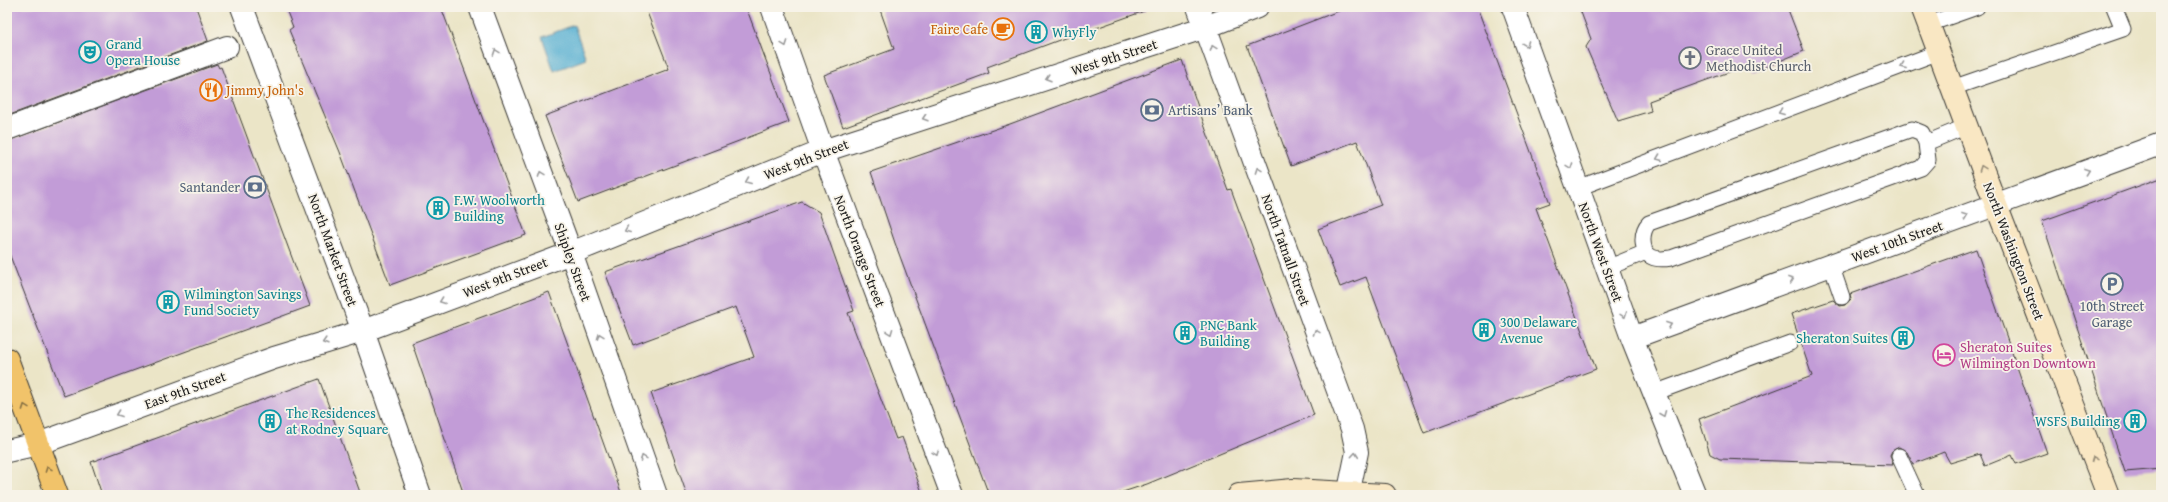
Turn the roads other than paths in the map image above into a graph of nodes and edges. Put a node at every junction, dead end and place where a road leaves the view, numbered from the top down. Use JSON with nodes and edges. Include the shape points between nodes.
{"nodes":[{"id":1,"x":242,"y":7,"type":"edge"},
{"id":2,"x":480,"y":7,"type":"edge"},
{"id":3,"x":772,"y":7,"type":"edge"},
{"id":4,"x":1198,"y":7,"type":"edge"},
{"id":5,"x":1258,"y":7,"type":"edge"},
{"id":6,"x":1513,"y":7,"type":"edge"},
{"id":7,"x":1977,"y":7,"type":"edge"},
{"id":8,"x":2114,"y":7,"type":"edge"},
{"id":9,"x":1925,"y":16,"type":"edge"},
{"id":10,"x":1206,"y":27,"type":"junction"},
{"id":11,"x":227,"y":47,"type":"dead end"},
{"id":12,"x":1939,"y":52,"type":"junction"},
{"id":13,"x":1952,"y":88,"type":"junction"},
{"id":14,"x":1966,"y":126,"type":"junction"},
{"id":15,"x":7,"y":129,"type":"edge"},
{"id":16,"x":1926,"y":143,"type":"junction"},
{"id":17,"x":2161,"y":144,"type":"edge"},
{"id":18,"x":823,"y":151,"type":"junction"},
{"id":19,"x":1578,"y":188,"type":"junction"},
{"id":20,"x":1996,"y":205,"type":"junction"},
{"id":21,"x":1646,"y":252,"type":"junction"},
{"id":22,"x":571,"y":253,"type":"junction"},
{"id":23,"x":1831,"y":266,"type":"junction"},
{"id":24,"x":1607,"y":268,"type":"junction"},
{"id":25,"x":1842,"y":297,"type":"dead end"},
{"id":26,"x":363,"y":331,"type":"junction"},
{"id":27,"x":1632,"y":338,"type":"junction"},
{"id":28,"x":1790,"y":343,"type":"dead end"},
{"id":29,"x":7,"y":359,"type":"edge"},
{"id":30,"x":1654,"y":393,"type":"junction"},
{"id":31,"x":38,"y":444,"type":"junction"},
{"id":32,"x":7,"y":451,"type":"edge"},
{"id":33,"x":1899,"y":456,"type":"dead end"},
{"id":34,"x":1348,"y":494,"type":"edge"},
{"id":35,"x":57,"y":495,"type":"edge"},
{"id":36,"x":420,"y":495,"type":"edge"},
{"id":37,"x":656,"y":495,"type":"edge"},
{"id":38,"x":952,"y":495,"type":"edge"},
{"id":39,"x":1238,"y":495,"type":"edge"},
{"id":40,"x":1385,"y":495,"type":"edge"},
{"id":41,"x":1695,"y":495,"type":"edge"},
{"id":42,"x":1917,"y":495,"type":"edge"},
{"id":43,"x":2108,"y":495,"type":"edge"}],
"edges":[{"from":1,"to":26,"type":"street","name":"North Market Street"},
{"from":22,"to":2,"type":"street","name":"Shipley Street","one_way":true},
{"from":3,"to":18,"type":"street","name":"North Orange Street","one_way":true},
{"from":4,"to":10,"type":"street","name":"North Tatnall Street"},
{"from":5,"to":10,"type":"street","name":"West 9th Street"},
{"from":6,"to":19,"type":"street","name":"North West Street","one_way":true},
{"from":7,"to":9,"type":"lane"},
{"from":8,"to":13,"type":"lane","via":[[2123,29]]},
{"from":9,"to":12,"type":"main road","name":"North Washington Street"},
{"from":10,"to":18,"type":"street","name":"West 9th Street","one_way":true},
{"from":34,"to":10,"type":"street","name":"North Tatnall Street","one_way":true,"via":[[1357,452],[1352,429]]},
{"from":11,"to":15,"type":"street"},
{"from":12,"to":13,"type":"main road","name":"North Washington Street"},
{"from":12,"to":19,"type":"lane","one_way":true},
{"from":13,"to":14,"type":"main road","name":"North Washington Street"},
{"from":14,"to":16,"type":"lane"},
{"from":20,"to":14,"type":"main road","name":"North Washington Street","one_way":true},
{"from":16,"to":21,"type":"lane","via":[[1928,160],[1921,168],[1671,258],[1657,259],[1650,257]]},
{"from":16,"to":21,"type":"lane","via":[[1922,133],[1907,130],[1671,214],[1649,223],[1644,228],[1642,239]]},
{"from":20,"to":17,"type":"street","name":"West 10th Street","one_way":true},
{"from":18,"to":22,"type":"street","name":"West 9th Street","one_way":true},
{"from":18,"to":38,"type":"street","name":"North Orange Street","one_way":true},
{"from":19,"to":24,"type":"street","name":"North West Street"},
{"from":23,"to":20,"type":"street","name":"West 10th Street","one_way":true},
{"from":43,"to":20,"type":"main road","name":"North Washington Street","one_way":true},
{"from":21,"to":24,"type":"lane"},
{"from":22,"to":26,"type":"street","name":"West 9th Street","one_way":true},
{"from":37,"to":22,"type":"street","name":"Shipley Street","one_way":true},
{"from":23,"to":25,"type":"lane"},
{"from":27,"to":23,"type":"street","name":"West 10th Street","one_way":true},
{"from":24,"to":27,"type":"street","name":"North West Street","one_way":true},
{"from":26,"to":31,"type":"street","name":"East 9th Street","one_way":true,"via":[[274,358]]},
{"from":26,"to":36,"type":"street","name":"North Market Street"},
{"from":27,"to":30,"type":"street","name":"North West Street"},
{"from":28,"to":30,"type":"lane"},
{"from":31,"to":29,"type":"main road","one_way":true},
{"from":30,"to":41,"type":"street","name":"North West Street","one_way":true},
{"from":31,"to":32,"type":"street","name":"East 9th Street"},
{"from":35,"to":31,"type":"main road","one_way":true},
{"from":33,"to":42,"type":"lane"},
{"from":34,"to":39,"type":"main road","via":[[1293,490]]},
{"from":34,"to":40,"type":"main road"}]}
